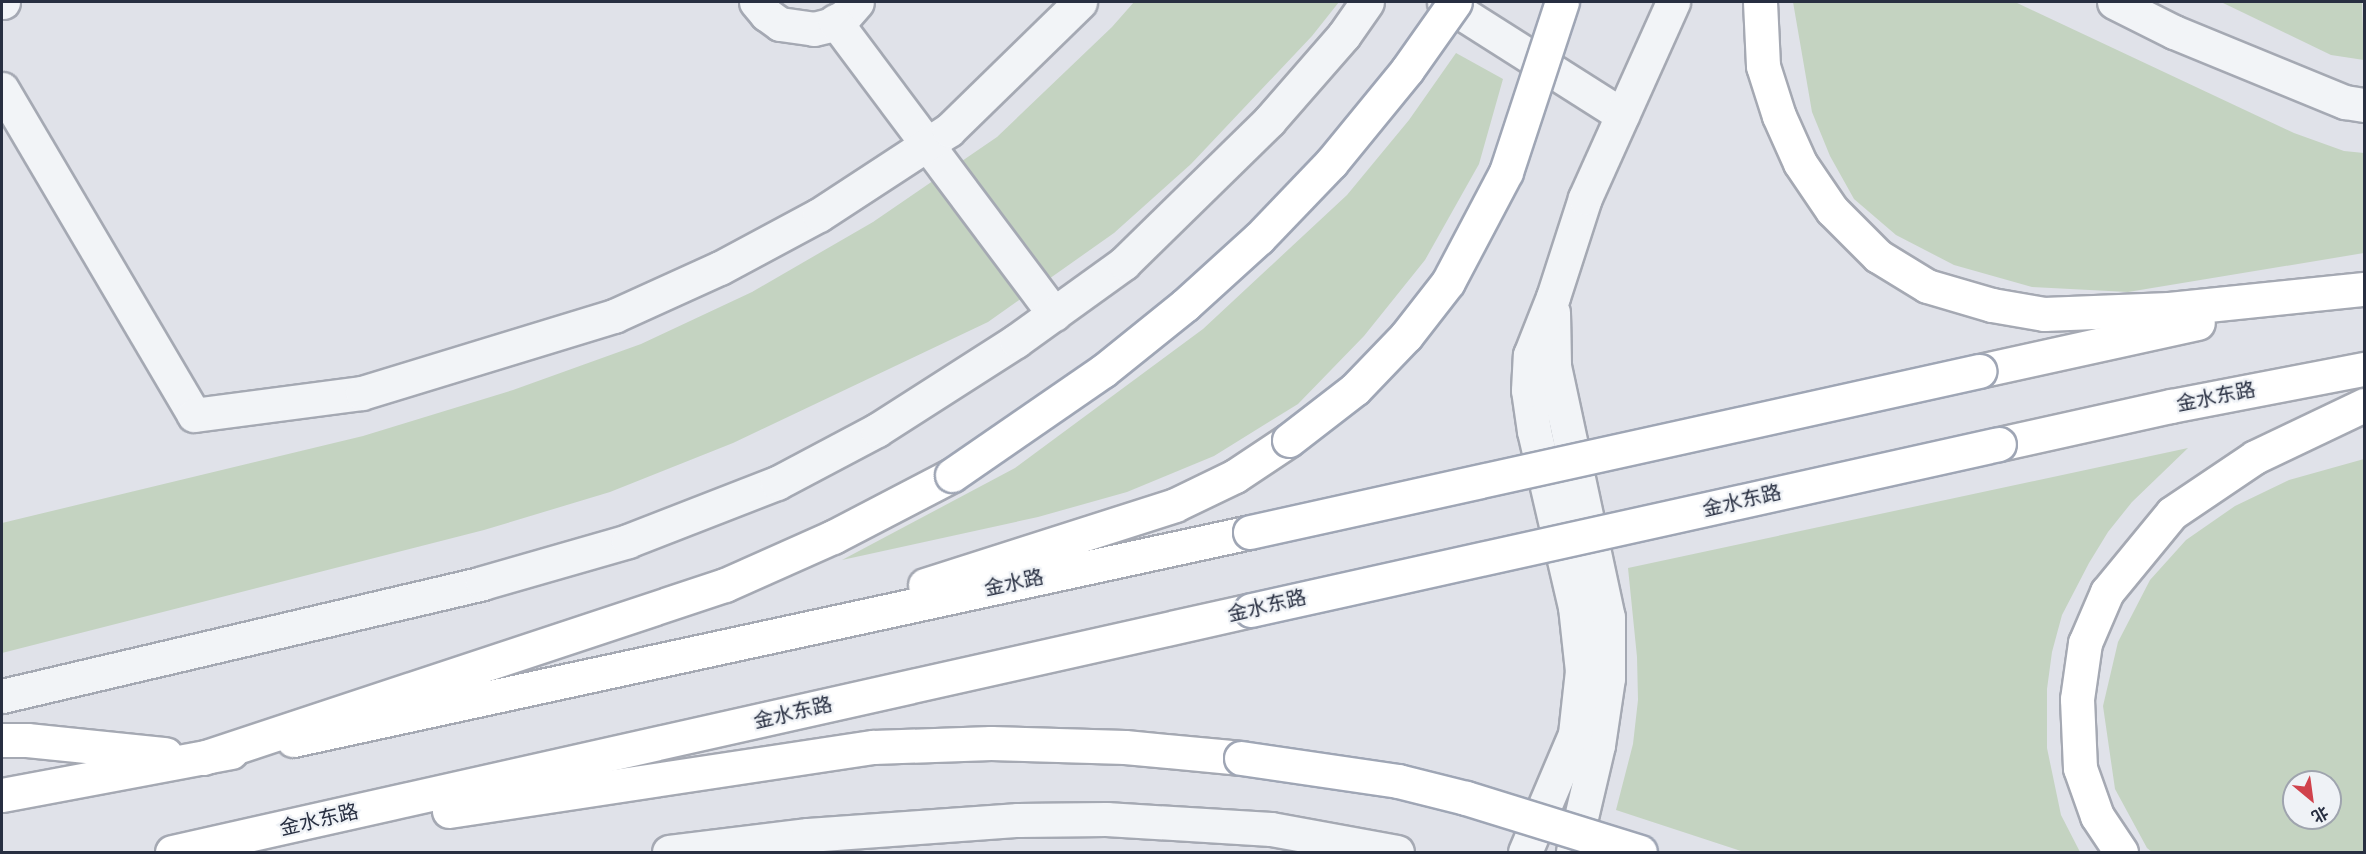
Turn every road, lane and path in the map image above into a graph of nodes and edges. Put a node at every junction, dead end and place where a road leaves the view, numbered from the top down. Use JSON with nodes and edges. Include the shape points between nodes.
{"nodes":[{"id":1,"x":756,"y":2,"type":"edge"},
{"id":2,"x":1080,"y":2,"type":"edge"},
{"id":3,"x":1367,"y":2,"type":"edge"},
{"id":4,"x":1444,"y":2,"type":"edge"},
{"id":5,"x":1455,"y":2,"type":"edge"},
{"id":6,"x":1562,"y":2,"type":"edge"},
{"id":7,"x":1673,"y":2,"type":"edge"},
{"id":8,"x":2114,"y":2,"type":"edge"},
{"id":9,"x":1760,"y":6,"type":"edge"},
{"id":10,"x":846,"y":11,"type":"edge"},
{"id":11,"x":2,"y":89,"type":"edge"},
{"id":12,"x":2364,"y":105,"type":"edge"},
{"id":13,"x":1622,"y":115,"type":"junction"},
{"id":14,"x":928,"y":144,"type":"junction"},
{"id":15,"x":2364,"y":289,"type":"edge"},
{"id":16,"x":1553,"y":297,"type":"junction"},
{"id":17,"x":1054,"y":314,"type":"junction"},
{"id":18,"x":2364,"y":369,"type":"edge"},
{"id":19,"x":2364,"y":405,"type":"edge"},
{"id":20,"x":778,"y":635,"type":"junction"},
{"id":21,"x":2,"y":696,"type":"edge"},
{"id":22,"x":2,"y":740,"type":"edge"},
{"id":23,"x":203,"y":758,"type":"junction"},
{"id":24,"x":2,"y":795,"type":"edge"},
{"id":25,"x":184,"y":851,"type":"edge"},
{"id":26,"x":669,"y":852,"type":"edge"},
{"id":27,"x":1397,"y":852,"type":"edge"},
{"id":28,"x":1525,"y":852,"type":"edge"},
{"id":29,"x":1573,"y":852,"type":"edge"},
{"id":30,"x":1640,"y":852,"type":"edge"},
{"id":31,"x":2121,"y":852,"type":"edge"}],
"edges":[{"from":1,"to":10,"type":"street","via":[[780,24],[796,28],[813,29]]},
{"from":2,"to":14,"type":"street","via":[[949,130]]},
{"from":3,"to":17,"type":"street","via":[[1344,35],[1269,121],[1187,204],[1124,263]]},
{"from":4,"to":13,"type":"street"},
{"from":5,"to":23,"type":"main road","bridge":true,"via":[[1407,70],[1331,163],[1259,238],[1103,371],[952,475],[833,537],[725,585]]},
{"from":6,"to":20,"type":"main road","bridge":true,"via":[[1506,172],[1448,282],[1406,336],[1355,389],[1235,476],[1175,505]]},
{"from":7,"to":13,"type":"street"},
{"from":8,"to":12,"type":"street","via":[[2174,32],[2345,102]]},
{"from":9,"to":15,"type":"main road","via":[[1763,66],[1800,163],[1832,210],[1878,256],[1927,286],[1992,305],[2043,314],[2169,309]]},
{"from":10,"to":14,"type":"street"},
{"from":11,"to":14,"type":"street","via":[[194,415],[362,393],[614,316],[720,268],[819,215]]},
{"from":13,"to":16,"type":"street","via":[[1585,198]]},
{"from":14,"to":17,"type":"street"},
{"from":15,"to":20,"type":"main road","name":"金水路","bridge":true},
{"from":16,"to":28,"type":"street","via":[[1530,355],[1528,390],[1575,607],[1582,671],[1575,734]]},
{"from":16,"to":29,"type":"street","via":[[1554,366],[1608,617],[1608,678],[1598,745]]},
{"from":17,"to":21,"type":"street","via":[[877,430],[787,478],[628,541],[482,583]]},
{"from":18,"to":25,"type":"main road","name":"金水东路","bridge":true,"via":[[1999,444]]},
{"from":19,"to":31,"type":"main road","via":[[2255,457],[2172,513],[2107,592],[2085,643],[2077,699],[2080,768],[2097,816]]},
{"from":20,"to":23,"type":"main road"},
{"from":22,"to":23,"type":"main road"},
{"from":23,"to":24,"type":"main road"},
{"from":25,"to":30,"type":"main road","bridge":true,"via":[[873,747],[991,743],[1125,747],[1240,758],[1398,781]]},
{"from":26,"to":27,"type":"street","via":[[831,833],[1018,820],[1106,819],[1271,829]]}]}
